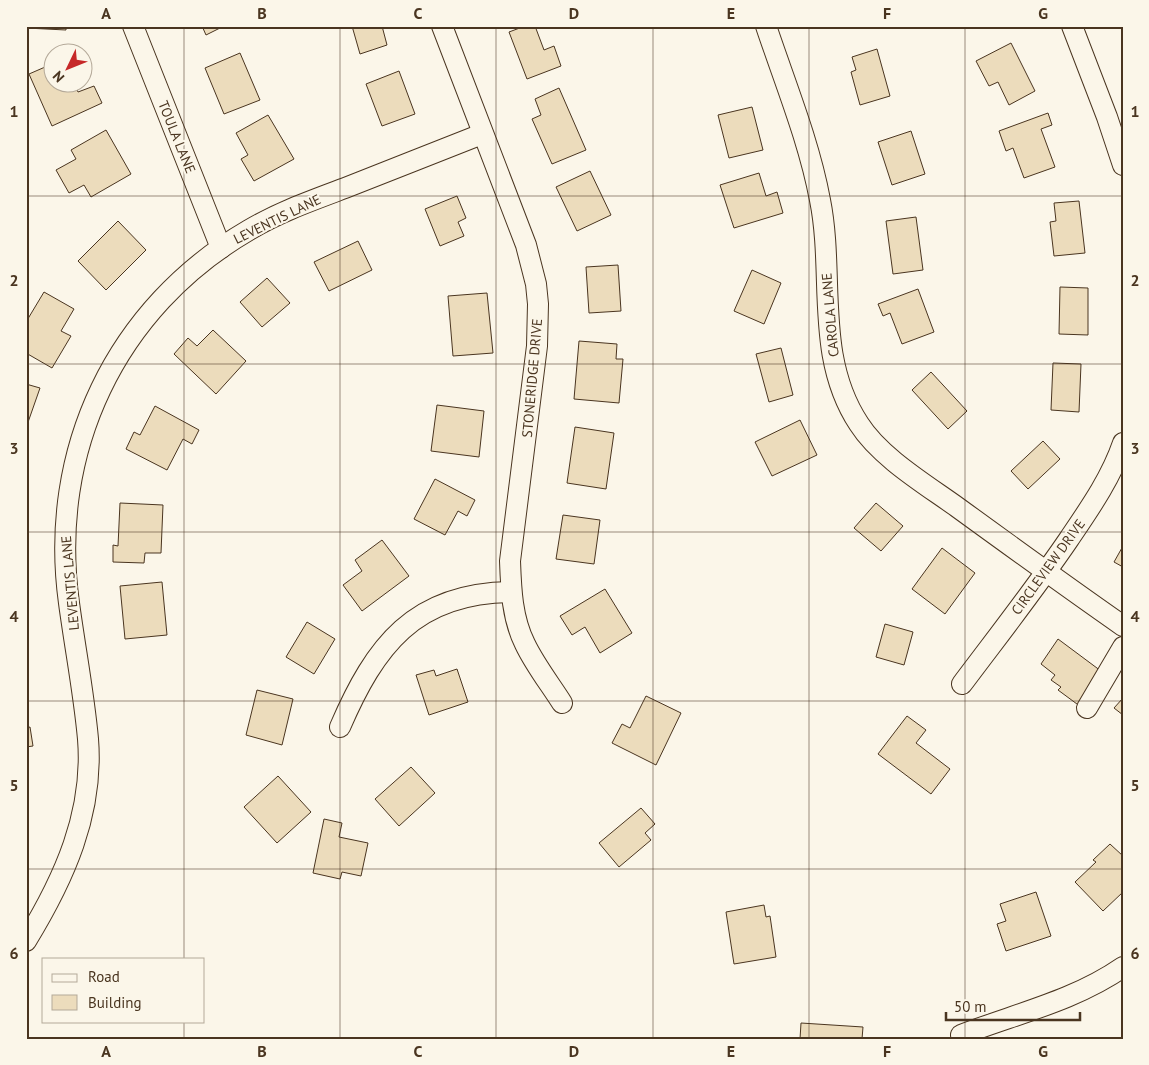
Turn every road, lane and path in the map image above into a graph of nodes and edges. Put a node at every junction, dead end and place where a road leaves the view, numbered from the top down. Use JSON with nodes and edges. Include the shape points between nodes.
{"nodes":[{"id":1,"x":133,"y":26,"type":"edge"},
{"id":2,"x":442,"y":26,"type":"edge"},
{"id":3,"x":766,"y":26,"type":"edge"},
{"id":4,"x":1072,"y":26,"type":"edge"},
{"id":5,"x":482,"y":134,"type":"junction"},
{"id":6,"x":1123,"y":165,"type":"edge"},
{"id":7,"x":221,"y":248,"type":"junction"},
{"id":8,"x":1123,"y":443,"type":"edge"},
{"id":9,"x":1046,"y":572,"type":"junction"},
{"id":10,"x":511,"y":592,"type":"junction"},
{"id":11,"x":1123,"y":626,"type":"edge"},
{"id":12,"x":1123,"y":647,"type":"edge"},
{"id":13,"x":962,"y":684,"type":"dead end"},
{"id":14,"x":562,"y":704,"type":"dead end"},
{"id":15,"x":1087,"y":708,"type":"dead end"},
{"id":16,"x":340,"y":727,"type":"dead end"},
{"id":17,"x":26,"y":941,"type":"edge"},
{"id":18,"x":1122,"y":969,"type":"edge"},
{"id":19,"x":961,"y":1035,"type":"dead end"}],
"edges":[{"from":1,"to":7,"type":"street","name":"TOULA LANE"},
{"from":2,"to":5,"type":"street","name":"STONERIDGE DRIVE"},
{"from":3,"to":9,"type":"street","name":"CAROLA LANE","via":[[820,199],[829,337],[837,376],[851,411],[870,438],[904,469]]},
{"from":4,"to":6,"type":"street"},
{"from":5,"to":7,"type":"street","name":"LEVENTIS LANE","via":[[304,204],[250,229]]},
{"from":5,"to":10,"type":"street","name":"STONERIDGE DRIVE","via":[[526,246],[538,304],[537,346],[510,561]]},
{"from":7,"to":17,"type":"street","name":"LEVENTIS LANE","via":[[182,280],[136,331],[98,393],[78,446],[70,482],[65,550],[88,740],[87,784],[80,826],[66,867],[50,903]]},
{"from":8,"to":9,"type":"street","name":"CIRCLEVIEW DRIVE","via":[[1104,487]]},
{"from":9,"to":11,"type":"street","name":"CAROLA LANE"},
{"from":9,"to":13,"type":"street","name":"CIRCLEVIEW DRIVE"},
{"from":10,"to":14,"type":"street","name":"STONERIDGE DRIVE","via":[[515,617],[525,644]]},
{"from":10,"to":16,"type":"street","via":[[487,592],[458,600],[426,613],[397,633],[364,675]]},
{"from":12,"to":15,"type":"street"},
{"from":18,"to":19,"type":"street","via":[[1054,1002]]}]}
